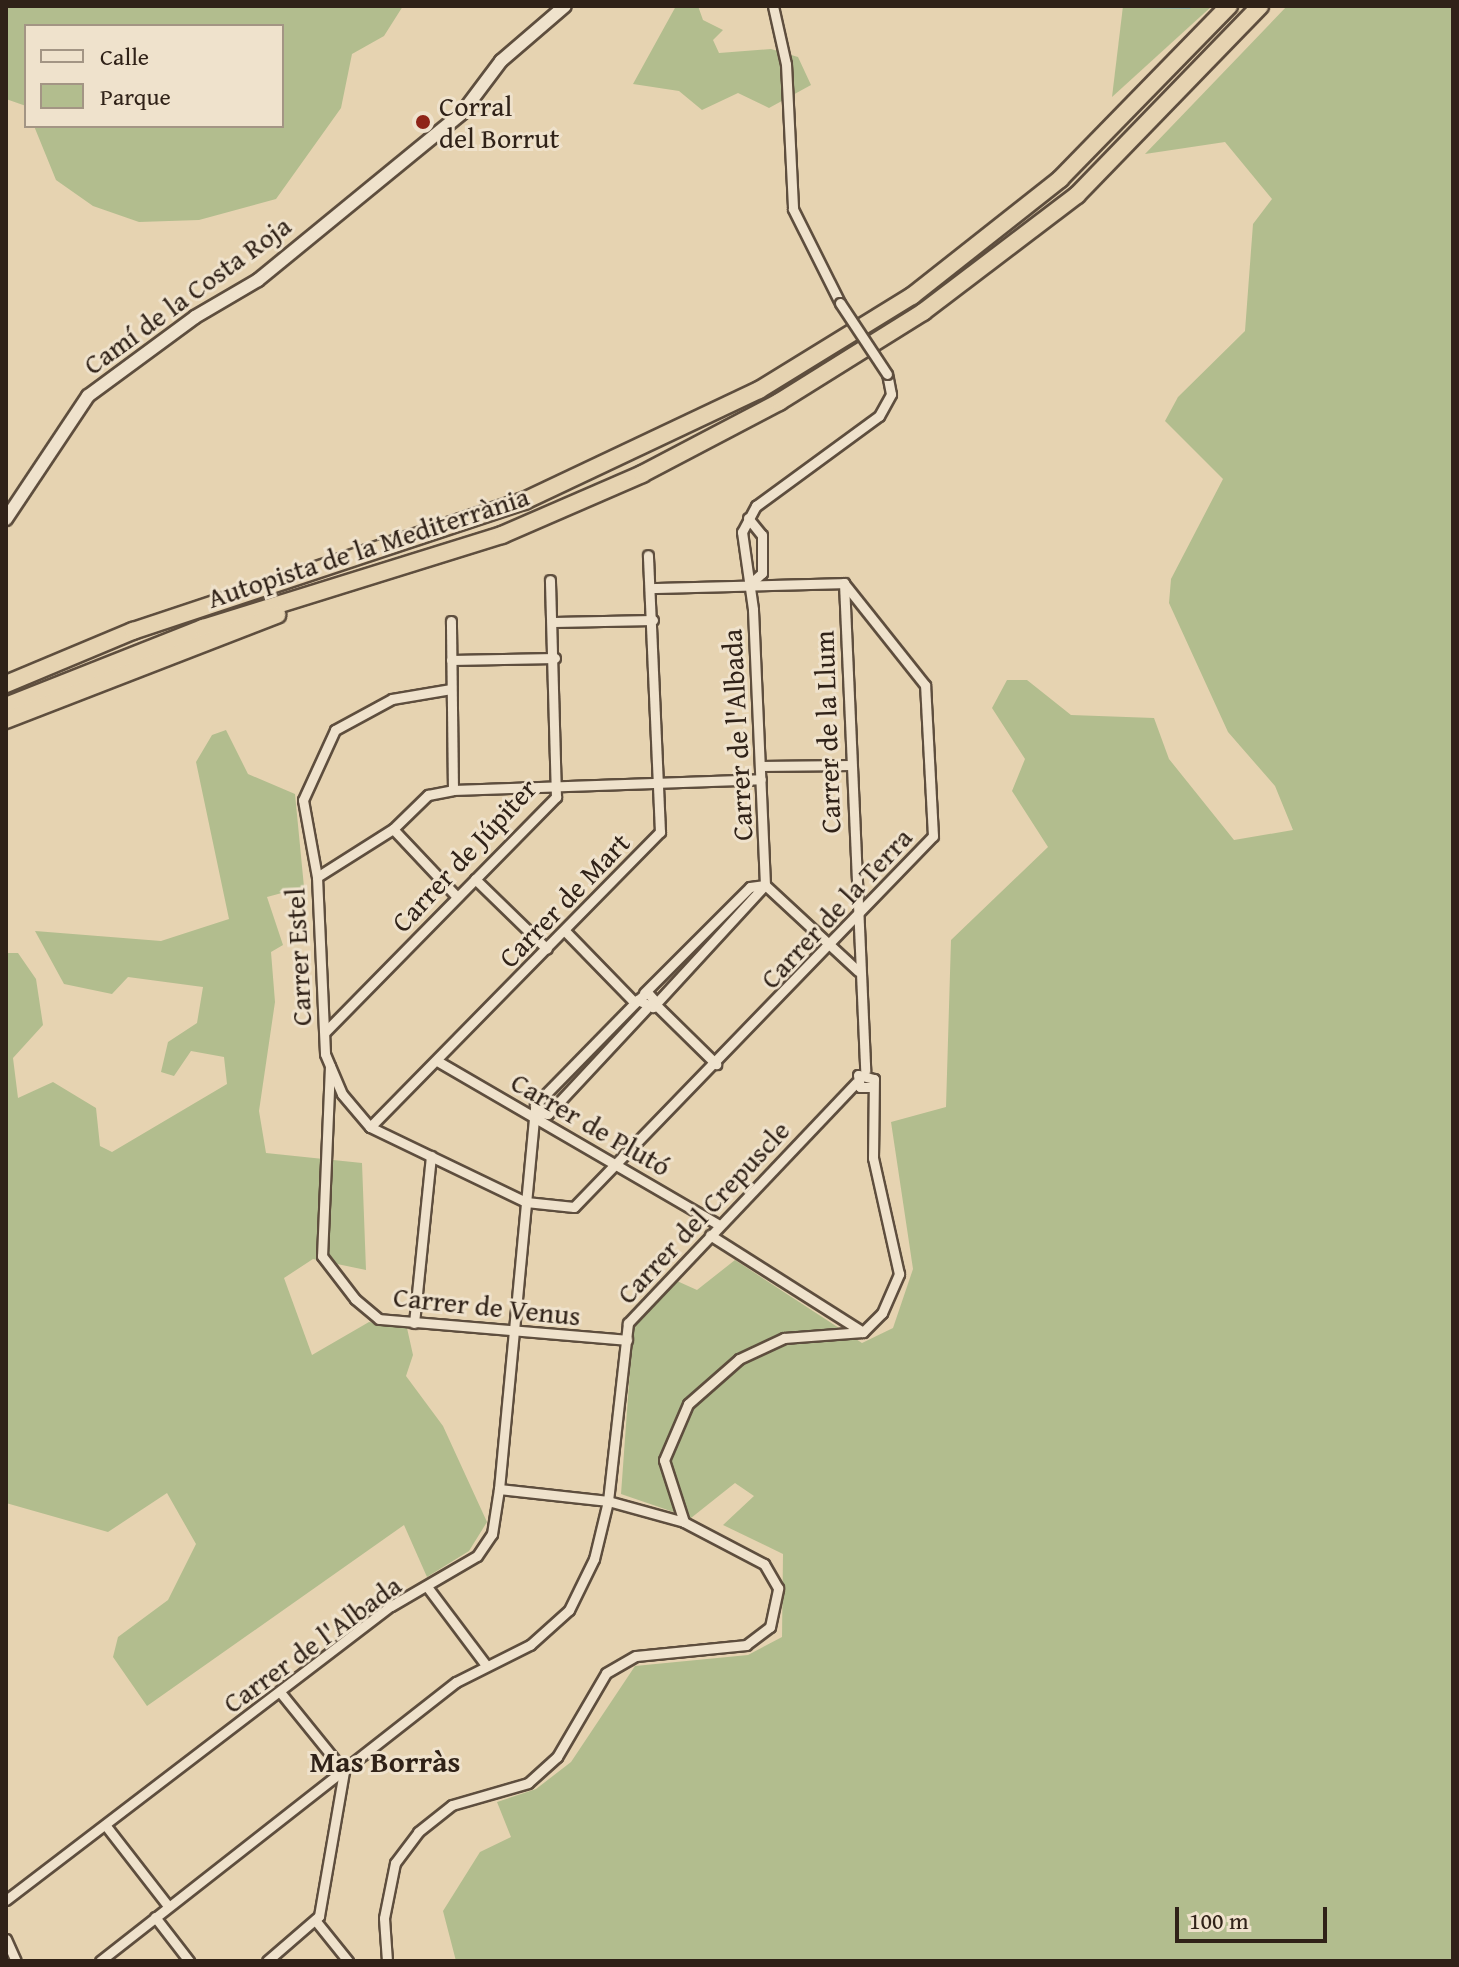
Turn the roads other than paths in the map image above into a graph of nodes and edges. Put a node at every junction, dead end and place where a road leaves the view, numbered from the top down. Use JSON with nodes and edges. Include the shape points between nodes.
{"nodes":[{"id":1,"x":565,"y":6,"type":"edge"},
{"id":2,"x":773,"y":6,"type":"edge"},
{"id":3,"x":1229,"y":6,"type":"edge"},
{"id":4,"x":1260,"y":6,"type":"edge"},
{"id":5,"x":748,"y":518,"type":"junction"},
{"id":6,"x":6,"y":519,"type":"edge"},
{"id":7,"x":648,"y":555,"type":"dead end"},
{"id":8,"x":550,"y":580,"type":"dead end"},
{"id":9,"x":751,"y":583,"type":"junction"},
{"id":10,"x":844,"y":583,"type":"junction"},
{"id":11,"x":353,"y":585,"type":"junction"},
{"id":12,"x":651,"y":588,"type":"junction"},
{"id":13,"x":653,"y":620,"type":"junction"},
{"id":14,"x":451,"y":621,"type":"dead end"},
{"id":15,"x":554,"y":622,"type":"junction"},
{"id":16,"x":133,"y":631,"type":"junction"},
{"id":17,"x":555,"y":658,"type":"junction"},
{"id":18,"x":451,"y":660,"type":"junction"},
{"id":19,"x":6,"y":671,"type":"edge"},
{"id":20,"x":6,"y":684,"type":"edge"},
{"id":21,"x":451,"y":689,"type":"junction"},
{"id":22,"x":6,"y":706,"type":"edge"},
{"id":23,"x":6,"y":720,"type":"edge"},
{"id":24,"x":851,"y":765,"type":"junction"},
{"id":25,"x":760,"y":766,"type":"junction"},
{"id":26,"x":761,"y":779,"type":"junction"},
{"id":27,"x":658,"y":785,"type":"junction"},
{"id":28,"x":556,"y":787,"type":"junction"},
{"id":29,"x":453,"y":790,"type":"junction"},
{"id":30,"x":393,"y":829,"type":"junction"},
{"id":31,"x":317,"y":877,"type":"junction"},
{"id":32,"x":475,"y":879,"type":"junction"},
{"id":33,"x":765,"y":885,"type":"junction"},
{"id":34,"x":457,"y":897,"type":"junction"},
{"id":35,"x":855,"y":922,"type":"junction"},
{"id":36,"x":565,"y":931,"type":"junction"},
{"id":37,"x":831,"y":948,"type":"junction"},
{"id":38,"x":547,"y":949,"type":"junction"},
{"id":39,"x":858,"y":971,"type":"junction"},
{"id":40,"x":639,"y":999,"type":"junction"},
{"id":41,"x":652,"y":1005,"type":"junction"},
{"id":42,"x":325,"y":1032,"type":"junction"},
{"id":43,"x":439,"y":1062,"type":"junction"},
{"id":44,"x":330,"y":1064,"type":"junction"},
{"id":45,"x":716,"y":1064,"type":"junction"},
{"id":46,"x":865,"y":1071,"type":"junction"},
{"id":47,"x":856,"y":1083,"type":"junction"},
{"id":48,"x":871,"y":1087,"type":"junction"},
{"id":49,"x":538,"y":1116,"type":"junction"},
{"id":50,"x":370,"y":1127,"type":"junction"},
{"id":51,"x":431,"y":1156,"type":"junction"},
{"id":52,"x":617,"y":1164,"type":"junction"},
{"id":53,"x":526,"y":1202,"type":"junction"},
{"id":54,"x":719,"y":1225,"type":"junction"},
{"id":55,"x":710,"y":1235,"type":"junction"},
{"id":56,"x":414,"y":1323,"type":"junction"},
{"id":57,"x":863,"y":1332,"type":"junction"},
{"id":58,"x":516,"y":1333,"type":"junction"},
{"id":59,"x":627,"y":1340,"type":"junction"},
{"id":60,"x":499,"y":1489,"type":"junction"},
{"id":61,"x":608,"y":1501,"type":"junction"},
{"id":62,"x":684,"y":1522,"type":"junction"},
{"id":63,"x":428,"y":1588,"type":"junction"},
{"id":64,"x":485,"y":1664,"type":"junction"},
{"id":65,"x":280,"y":1692,"type":"junction"},
{"id":66,"x":344,"y":1771,"type":"junction"},
{"id":67,"x":106,"y":1826,"type":"junction"},
{"id":68,"x":6,"y":1900,"type":"edge"},
{"id":69,"x":168,"y":1906,"type":"junction"},
{"id":70,"x":155,"y":1917,"type":"junction"},
{"id":71,"x":315,"y":1920,"type":"junction"},
{"id":72,"x":6,"y":1939,"type":"edge"},
{"id":73,"x":16,"y":1961,"type":"edge"},
{"id":74,"x":100,"y":1961,"type":"edge"},
{"id":75,"x":189,"y":1961,"type":"edge"},
{"id":76,"x":267,"y":1961,"type":"edge"},
{"id":77,"x":348,"y":1961,"type":"edge"},
{"id":78,"x":387,"y":1961,"type":"edge"}],
"edges":[{"from":1,"to":6,"type":"street","name":"Camí de la Costa Roja","via":[[501,61],[462,113],[258,280],[195,317],[88,396]]},
{"from":2,"to":5,"type":"street","bridge":true,"via":[[786,64],[793,209],[840,303],[887,374],[891,394],[879,416]]},
{"from":3,"to":16,"type":"highway","name":"Autopista de la Mediterrània","via":[[1060,179],[912,296],[781,378],[524,501]]},
{"from":4,"to":11,"type":"highway","name":"Autopista de la Mediterrània","via":[[1077,195],[863,351],[642,474],[502,535]]},
{"from":5,"to":9,"type":"street","name":"Carrer de l'Albada","via":[[742,573]]},
{"from":5,"to":9,"type":"street","name":"Carrer de l'Albada","via":[[762,535],[762,573]]},
{"from":7,"to":12,"type":"street","name":"Carrer de Mart"},
{"from":8,"to":15,"type":"street","name":"Carrer de Júpiter"},
{"from":9,"to":10,"type":"street"},
{"from":9,"to":12,"type":"street"},
{"from":9,"to":25,"type":"street","name":"Carrer de l'Albada"},
{"from":10,"to":24,"type":"street","name":"Carrer de la Llum"},
{"from":10,"to":35,"type":"street","name":"Carrer de la Terra","via":[[925,685],[933,836]]},
{"from":11,"to":22,"type":"highway","name":"Autopista de la Mediterrània","via":[[191,632]]},
{"from":11,"to":23,"type":"highway"},
{"from":12,"to":13,"type":"street","name":"Carrer de Mart"},
{"from":13,"to":15,"type":"street"},
{"from":13,"to":27,"type":"street","name":"Carrer de Mart"},
{"from":14,"to":18,"type":"street"},
{"from":15,"to":17,"type":"street","name":"Carrer de Júpiter"},
{"from":16,"to":19,"type":"highway"},
{"from":16,"to":20,"type":"highway","name":"Autopista de la Mediterrània"},
{"from":17,"to":18,"type":"street"},
{"from":17,"to":28,"type":"street","name":"Carrer de Júpiter"},
{"from":18,"to":21,"type":"street"},
{"from":21,"to":29,"type":"street"},
{"from":21,"to":31,"type":"street","name":"Carrer Estel","via":[[392,699],[335,730],[303,800]]},
{"from":24,"to":25,"type":"street"},
{"from":24,"to":35,"type":"street","name":"Carrer de la Llum"},
{"from":25,"to":26,"type":"street","name":"Carrer de l'Albada"},
{"from":26,"to":27,"type":"street"},
{"from":26,"to":33,"type":"street","name":"Carrer de l'Albada"},
{"from":27,"to":28,"type":"street"},
{"from":27,"to":36,"type":"street","name":"Carrer de Mart","via":[[660,832]]},
{"from":28,"to":29,"type":"street"},
{"from":28,"to":32,"type":"street","name":"Carrer de Júpiter","via":[[556,797]]},
{"from":29,"to":30,"type":"street","via":[[428,795]]},
{"from":30,"to":31,"type":"street"},
{"from":30,"to":34,"type":"street"},
{"from":31,"to":42,"type":"street","name":"Carrer Estel"},
{"from":32,"to":34,"type":"street","name":"Carrer de Júpiter"},
{"from":32,"to":38,"type":"street"},
{"from":33,"to":37,"type":"street"},
{"from":33,"to":40,"type":"street","name":"Carrer de l'Albada","via":[[750,887]]},
{"from":33,"to":41,"type":"street"},
{"from":34,"to":42,"type":"street","name":"Carrer de Júpiter"},
{"from":35,"to":37,"type":"street","name":"Carrer de la Terra"},
{"from":35,"to":39,"type":"street","name":"Carrer de la Llum"},
{"from":36,"to":38,"type":"street","name":"Carrer de Mart"},
{"from":36,"to":40,"type":"street"},
{"from":37,"to":39,"type":"street"},
{"from":37,"to":45,"type":"street","name":"Carrer de la Terra"},
{"from":38,"to":43,"type":"street","name":"Carrer de Mart"},
{"from":39,"to":46,"type":"street","name":"Carrer de la Llum"},
{"from":40,"to":41,"type":"street"},
{"from":40,"to":41,"type":"street"},
{"from":40,"to":49,"type":"street","name":"Carrer de l'Albada","via":[[535,1105]]},
{"from":41,"to":45,"type":"street"},
{"from":41,"to":49,"type":"street","via":[[548,1114]]},
{"from":42,"to":44,"type":"street","name":"Carrer Estel"},
{"from":43,"to":49,"type":"street","name":"Carrer de Plutó"},
{"from":43,"to":50,"type":"street","name":"Carrer de Mart"},
{"from":44,"to":50,"type":"street","name":"Carrer Estel"},
{"from":44,"to":56,"type":"street","name":"Carrer de Venus","via":[[322,1256],[379,1319]]},
{"from":45,"to":52,"type":"street","name":"Carrer de la Terra"},
{"from":46,"to":47,"type":"street","name":"Carrer del Crepuscle"},
{"from":46,"to":48,"type":"street","name":"Carrer de la Llum"},
{"from":47,"to":48,"type":"street"},
{"from":47,"to":54,"type":"street","name":"Carrer del Crepuscle"},
{"from":48,"to":57,"type":"street","name":"Carrer de la Llum","via":[[873,1158],[899,1274],[882,1313]]},
{"from":49,"to":52,"type":"street","name":"Carrer de Plutó"},
{"from":49,"to":53,"type":"street","name":"Carrer de l'Albada"},
{"from":50,"to":51,"type":"street"},
{"from":51,"to":53,"type":"street"},
{"from":51,"to":56,"type":"street"},
{"from":52,"to":53,"type":"street","name":"Carrer de la Terra","via":[[574,1207]]},
{"from":52,"to":54,"type":"street","name":"Carrer de Plutó"},
{"from":53,"to":58,"type":"street","name":"Carrer de l'Albada"},
{"from":54,"to":55,"type":"street","name":"Carrer del Crepuscle"},
{"from":55,"to":57,"type":"street"},
{"from":55,"to":59,"type":"street","name":"Carrer del Crepuscle","via":[[628,1323]]},
{"from":56,"to":58,"type":"street","name":"Carrer de Venus"},
{"from":57,"to":62,"type":"street","via":[[784,1338],[739,1359],[688,1404],[664,1460]]},
{"from":58,"to":59,"type":"street","name":"Carrer de Venus"},
{"from":58,"to":60,"type":"street","name":"Carrer de l'Albada"},
{"from":59,"to":61,"type":"street","name":"Carrer del Crepuscle"},
{"from":60,"to":61,"type":"street"},
{"from":60,"to":63,"type":"street","name":"Carrer de l'Albada","via":[[492,1534],[477,1556]]},
{"from":61,"to":62,"type":"street"},
{"from":61,"to":64,"type":"street","name":"Carrer del Crepuscle","via":[[594,1559],[569,1610],[530,1645]]},
{"from":62,"to":78,"type":"street","via":[[764,1564],[778,1588],[770,1627],[746,1645],[636,1656],[606,1673],[557,1757],[528,1783],[452,1805],[418,1832],[395,1863],[384,1918]]},
{"from":63,"to":64,"type":"street"},
{"from":63,"to":65,"type":"street","name":"Carrer de l'Albada","via":[[391,1606]]},
{"from":64,"to":66,"type":"street","name":"Carrer del Crepuscle"},
{"from":65,"to":66,"type":"street"},
{"from":65,"to":67,"type":"street","name":"Carrer de l'Albada"},
{"from":66,"to":69,"type":"street","name":"Carrer del Crepuscle"},
{"from":66,"to":71,"type":"street"},
{"from":67,"to":68,"type":"street","name":"Carrer de l'Albada"},
{"from":67,"to":69,"type":"street"},
{"from":69,"to":70,"type":"street","name":"Carrer del Crepuscle"},
{"from":70,"to":74,"type":"street","name":"Carrer del Crepuscle"},
{"from":70,"to":75,"type":"street"},
{"from":71,"to":76,"type":"street"},
{"from":71,"to":77,"type":"street"},
{"from":72,"to":73,"type":"street"}]}
